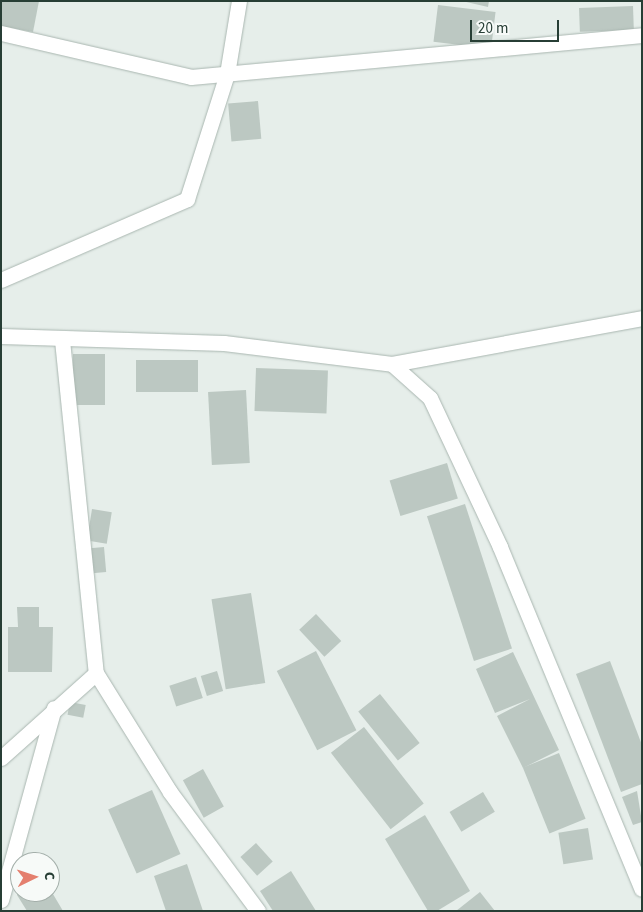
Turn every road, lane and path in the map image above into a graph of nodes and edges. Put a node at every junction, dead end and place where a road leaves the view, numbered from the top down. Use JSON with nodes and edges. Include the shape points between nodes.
{"nodes":[{"id":1,"x":239,"y":1,"type":"edge"},
{"id":2,"x":1,"y":33,"type":"edge"},
{"id":3,"x":642,"y":35,"type":"edge"},
{"id":4,"x":227,"y":74,"type":"junction"},
{"id":5,"x":1,"y":280,"type":"edge"},
{"id":6,"x":642,"y":318,"type":"edge"},
{"id":7,"x":1,"y":336,"type":"edge"},
{"id":8,"x":62,"y":340,"type":"junction"},
{"id":9,"x":392,"y":364,"type":"junction"},
{"id":10,"x":96,"y":673,"type":"junction"},
{"id":11,"x":54,"y":708,"type":"junction"},
{"id":12,"x":1,"y":758,"type":"edge"},
{"id":13,"x":642,"y":888,"type":"edge"},
{"id":14,"x":1,"y":900,"type":"edge"},
{"id":15,"x":258,"y":911,"type":"edge"}],
"edges":[{"from":1,"to":4,"type":"street"},
{"from":2,"to":4,"type":"street","via":[[192,77]]},
{"from":3,"to":4,"type":"street"},
{"from":4,"to":5,"type":"street","via":[[187,198]]},
{"from":6,"to":9,"type":"street"},
{"from":7,"to":8,"type":"street"},
{"from":8,"to":9,"type":"street","via":[[224,343]]},
{"from":8,"to":10,"type":"street"},
{"from":9,"to":13,"type":"street","via":[[430,398],[500,547]]},
{"from":10,"to":11,"type":"street"},
{"from":10,"to":15,"type":"street","via":[[170,792]]},
{"from":11,"to":12,"type":"street"},
{"from":11,"to":14,"type":"street"}]}
